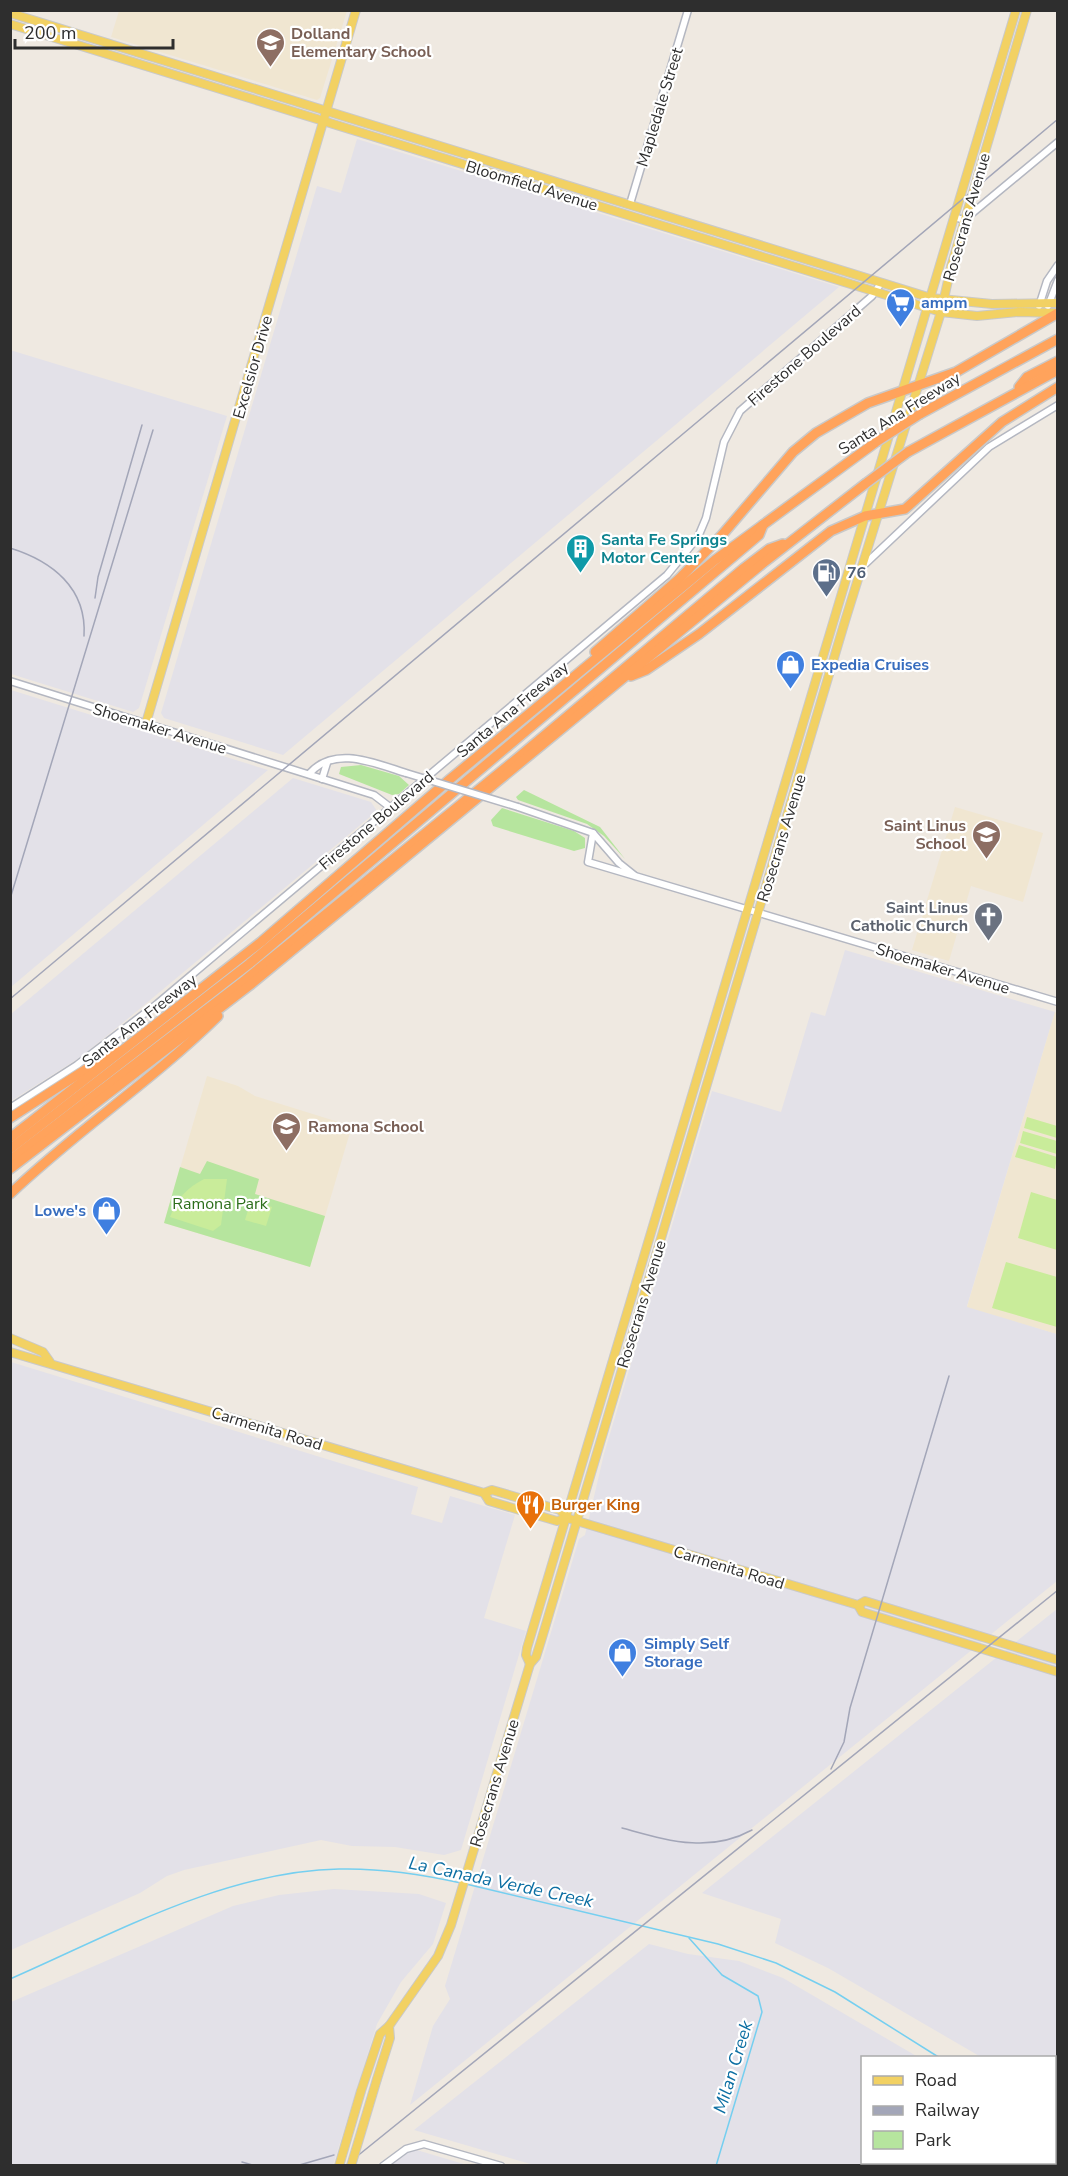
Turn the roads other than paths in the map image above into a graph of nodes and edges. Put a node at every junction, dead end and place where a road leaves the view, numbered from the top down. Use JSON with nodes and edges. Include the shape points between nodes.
{"nodes":[{"id":1,"x":356,"y":10,"type":"edge"},
{"id":2,"x":688,"y":10,"type":"edge"},
{"id":3,"x":1016,"y":10,"type":"edge"},
{"id":4,"x":1027,"y":10,"type":"edge"},
{"id":5,"x":10,"y":13,"type":"edge"},
{"id":6,"x":10,"y":24,"type":"edge"},
{"id":7,"x":327,"y":111,"type":"junction"},
{"id":8,"x":324,"y":120,"type":"junction"},
{"id":9,"x":1058,"y":142,"type":"edge"},
{"id":10,"x":591,"y":193,"type":"junction"},
{"id":11,"x":604,"y":196,"type":"junction"},
{"id":12,"x":594,"y":204,"type":"junction"},
{"id":13,"x":630,"y":204,"type":"junction"},
{"id":14,"x":618,"y":211,"type":"junction"},
{"id":15,"x":634,"y":216,"type":"junction"},
{"id":16,"x":954,"y":217,"type":"junction"},
{"id":17,"x":964,"y":220,"type":"junction"},
{"id":18,"x":1058,"y":265,"type":"edge"},
{"id":19,"x":1058,"y":280,"type":"edge"},
{"id":20,"x":881,"y":283,"type":"junction"},
{"id":21,"x":876,"y":291,"type":"junction"},
{"id":22,"x":931,"y":298,"type":"junction"},
{"id":23,"x":944,"y":300,"type":"junction"},
{"id":24,"x":1044,"y":303,"type":"junction"},
{"id":25,"x":1058,"y":303,"type":"edge"},
{"id":26,"x":928,"y":308,"type":"junction"},
{"id":27,"x":941,"y":312,"type":"junction"},
{"id":28,"x":1037,"y":312,"type":"junction"},
{"id":29,"x":1046,"y":312,"type":"junction"},
{"id":30,"x":1058,"y":313,"type":"edge"},
{"id":31,"x":1058,"y":339,"type":"edge"},
{"id":32,"x":1058,"y":361,"type":"edge"},
{"id":33,"x":1058,"y":370,"type":"edge"},
{"id":34,"x":917,"y":387,"type":"junction"},
{"id":35,"x":1058,"y":387,"type":"edge"},
{"id":36,"x":1015,"y":391,"type":"junction"},
{"id":37,"x":902,"y":393,"type":"junction"},
{"id":38,"x":1058,"y":405,"type":"edge"},
{"id":39,"x":880,"y":512,"type":"junction"},
{"id":40,"x":865,"y":516,"type":"junction"},
{"id":41,"x":764,"y":523,"type":"junction"},
{"id":42,"x":788,"y":543,"type":"junction"},
{"id":43,"x":862,"y":567,"type":"junction"},
{"id":44,"x":830,"y":635,"type":"junction"},
{"id":45,"x":840,"y":638,"type":"junction"},
{"id":46,"x":822,"y":662,"type":"junction"},
{"id":47,"x":832,"y":665,"type":"junction"},
{"id":48,"x":623,"y":679,"type":"junction"},
{"id":49,"x":10,"y":681,"type":"edge"},
{"id":50,"x":815,"y":685,"type":"junction"},
{"id":51,"x":560,"y":688,"type":"junction"},
{"id":52,"x":826,"y":688,"type":"junction"},
{"id":53,"x":146,"y":723,"type":"junction"},
{"id":54,"x":327,"y":763,"type":"junction"},
{"id":55,"x":309,"y":774,"type":"junction"},
{"id":56,"x":322,"y":779,"type":"junction"},
{"id":57,"x":391,"y":808,"type":"junction"},
{"id":58,"x":593,"y":833,"type":"junction"},
{"id":59,"x":637,"y":877,"type":"junction"},
{"id":60,"x":748,"y":910,"type":"junction"},
{"id":61,"x":758,"y":913,"type":"junction"},
{"id":62,"x":250,"y":985,"type":"junction"},
{"id":63,"x":725,"y":987,"type":"junction"},
{"id":64,"x":735,"y":991,"type":"junction"},
{"id":65,"x":187,"y":1002,"type":"junction"},
{"id":66,"x":1058,"y":1002,"type":"edge"},
{"id":67,"x":10,"y":1108,"type":"edge"},
{"id":68,"x":10,"y":1118,"type":"edge"},
{"id":69,"x":10,"y":1138,"type":"edge"},
{"id":70,"x":10,"y":1149,"type":"edge"},
{"id":71,"x":10,"y":1160,"type":"edge"},
{"id":72,"x":10,"y":1168,"type":"edge"},
{"id":73,"x":10,"y":1194,"type":"edge"},
{"id":74,"x":10,"y":1338,"type":"edge"},
{"id":75,"x":10,"y":1352,"type":"edge"},
{"id":76,"x":50,"y":1362,"type":"junction"},
{"id":77,"x":567,"y":1518,"type":"junction"},
{"id":78,"x":576,"y":1521,"type":"junction"},
{"id":79,"x":858,"y":1605,"type":"junction"},
{"id":80,"x":531,"y":1638,"type":"junction"},
{"id":81,"x":541,"y":1641,"type":"junction"},
{"id":82,"x":1058,"y":1660,"type":"edge"},
{"id":83,"x":530,"y":1664,"type":"junction"},
{"id":84,"x":1058,"y":1672,"type":"edge"},
{"id":85,"x":389,"y":2026,"type":"junction"},
{"id":86,"x":339,"y":2166,"type":"edge"},
{"id":87,"x":351,"y":2166,"type":"edge"},
{"id":88,"x":383,"y":2166,"type":"edge"},
{"id":89,"x":501,"y":2166,"type":"edge"}],
"edges":[{"from":1,"to":7,"type":"main road","name":"Excelsior Drive"},
{"from":2,"to":13,"type":"street","name":"Mapledale Street"},
{"from":3,"to":16,"type":"main road","name":"Rosecrans Avenue"},
{"from":4,"to":17,"type":"main road","name":"Rosecrans Avenue"},
{"from":5,"to":7,"type":"main road","name":"Bloomfield Avenue"},
{"from":6,"to":8,"type":"main road","name":"Bloomfield Avenue"},
{"from":7,"to":8,"type":"main road","name":"Excelsior Drive"},
{"from":7,"to":10,"type":"main road","name":"Bloomfield Avenue"},
{"from":8,"to":12,"type":"main road","name":"Bloomfield Avenue"},
{"from":8,"to":53,"type":"main road","name":"Excelsior Drive"},
{"from":9,"to":17,"type":"street"},
{"from":10,"to":11,"type":"main road","name":"Bloomfield Avenue"},
{"from":10,"to":12,"type":"main road"},
{"from":11,"to":12,"type":"main road"},
{"from":11,"to":13,"type":"main road","name":"Bloomfield Avenue"},
{"from":12,"to":14,"type":"main road","name":"Bloomfield Avenue"},
{"from":13,"to":14,"type":"main road"},
{"from":13,"to":15,"type":"main road"},
{"from":13,"to":20,"type":"main road","name":"Bloomfield Avenue"},
{"from":14,"to":15,"type":"main road","name":"Bloomfield Avenue"},
{"from":15,"to":21,"type":"main road","name":"Bloomfield Avenue"},
{"from":16,"to":17,"type":"street"},
{"from":16,"to":22,"type":"main road","name":"Rosecrans Avenue"},
{"from":17,"to":23,"type":"main road","name":"Rosecrans Avenue"},
{"from":18,"to":24,"type":"street","via":[[1047,281]]},
{"from":19,"to":24,"type":"street"},
{"from":20,"to":21,"type":"street","name":"Firestone Boulevard"},
{"from":20,"to":22,"type":"main road","name":"Bloomfield Avenue"},
{"from":21,"to":26,"type":"main road","name":"Bloomfield Avenue"},
{"from":21,"to":57,"type":"street","name":"Firestone Boulevard","via":[[740,411],[724,442],[698,537],[667,575]]},
{"from":22,"to":23,"type":"main road","name":"Bloomfield Avenue"},
{"from":22,"to":26,"type":"main road","name":"Rosecrans Avenue"},
{"from":23,"to":24,"type":"main road","name":"Bloomfield Avenue"},
{"from":23,"to":27,"type":"main road","name":"Rosecrans Avenue"},
{"from":24,"to":25,"type":"main road","name":"Bloomfield Avenue"},
{"from":24,"to":28,"type":"street"},
{"from":24,"to":29,"type":"street"},
{"from":26,"to":27,"type":"main road","name":"Bloomfield Avenue"},
{"from":26,"to":37,"type":"main road","name":"Rosecrans Avenue"},
{"from":27,"to":28,"type":"main road","name":"Bloomfield Avenue","via":[[977,316]]},
{"from":27,"to":34,"type":"main road","name":"Rosecrans Avenue"},
{"from":28,"to":29,"type":"main road","name":"Bloomfield Avenue"},
{"from":29,"to":30,"type":"main road","name":"Bloomfield Avenue"},
{"from":30,"to":34,"type":"highway","via":[[956,372]]},
{"from":31,"to":41,"type":"highway","name":"Santa Ana Freeway","bridge":true,"via":[[920,414]]},
{"from":32,"to":36,"type":"highway","via":[[1027,377]]},
{"from":33,"to":36,"type":"highway"},
{"from":34,"to":37,"type":"highway"},
{"from":34,"to":39,"type":"main road","name":"Rosecrans Avenue"},
{"from":35,"to":39,"type":"highway","via":[[1002,422],[905,509]]},
{"from":36,"to":42,"type":"highway","bridge":true,"via":[[908,452]]},
{"from":37,"to":40,"type":"main road","name":"Rosecrans Avenue"},
{"from":37,"to":51,"type":"highway","via":[[853,411],[793,452],[680,578],[605,642]]},
{"from":38,"to":43,"type":"street","via":[[989,447]]},
{"from":39,"to":40,"type":"highway"},
{"from":39,"to":43,"type":"main road","name":"Rosecrans Avenue"},
{"from":40,"to":44,"type":"main road","name":"Rosecrans Avenue"},
{"from":40,"to":48,"type":"highway","via":[[831,531],[699,634],[646,670]]},
{"from":41,"to":51,"type":"highway","name":"Santa Ana Freeway"},
{"from":41,"to":70,"type":"highway","via":[[759,536],[266,951]]},
{"from":42,"to":48,"type":"highway"},
{"from":42,"to":71,"type":"highway","via":[[769,549],[744,568],[296,939]]},
{"from":43,"to":45,"type":"main road","name":"Rosecrans Avenue"},
{"from":44,"to":45,"type":"main road"},
{"from":44,"to":46,"type":"main road","name":"Rosecrans Avenue"},
{"from":45,"to":47,"type":"main road","name":"Rosecrans Avenue"},
{"from":46,"to":47,"type":"main road"},
{"from":46,"to":50,"type":"main road","name":"Rosecrans Avenue"},
{"from":47,"to":52,"type":"main road","name":"Rosecrans Avenue"},
{"from":48,"to":62,"type":"highway"},
{"from":49,"to":53,"type":"street","name":"Shoemaker Avenue"},
{"from":50,"to":52,"type":"main road"},
{"from":50,"to":60,"type":"main road","name":"Rosecrans Avenue"},
{"from":51,"to":65,"type":"highway","name":"Santa Ana Freeway"},
{"from":52,"to":61,"type":"main road","name":"Rosecrans Avenue"},
{"from":53,"to":55,"type":"street","name":"Shoemaker Avenue"},
{"from":54,"to":55,"type":"street","via":[[321,762]]},
{"from":54,"to":56,"type":"street"},
{"from":54,"to":58,"type":"street","bridge":true,"via":[[354,758]]},
{"from":55,"to":56,"type":"street","name":"Shoemaker Avenue"},
{"from":56,"to":57,"type":"street","name":"Shoemaker Avenue","via":[[379,797]]},
{"from":57,"to":67,"type":"street","name":"Firestone Boulevard","via":[[121,1033]]},
{"from":58,"to":59,"type":"street"},
{"from":58,"to":59,"type":"street","name":"Shoemaker Avenue","via":[[588,862]]},
{"from":59,"to":60,"type":"street","name":"Shoemaker Avenue"},
{"from":60,"to":61,"type":"street","name":"Shoemaker Avenue"},
{"from":60,"to":63,"type":"main road","name":"Rosecrans Avenue"},
{"from":61,"to":64,"type":"main road","name":"Rosecrans Avenue"},
{"from":61,"to":66,"type":"street","name":"Shoemaker Avenue"},
{"from":62,"to":72,"type":"highway"},
{"from":62,"to":73,"type":"highway","via":[[193,1041],[87,1125]]},
{"from":63,"to":64,"type":"main road"},
{"from":63,"to":77,"type":"main road","name":"Rosecrans Avenue"},
{"from":64,"to":78,"type":"main road","name":"Rosecrans Avenue"},
{"from":65,"to":68,"type":"highway"},
{"from":65,"to":69,"type":"highway","name":"Santa Ana Freeway"},
{"from":74,"to":76,"type":"main road","name":"Carmenita Road","via":[[43,1352]]},
{"from":75,"to":76,"type":"main road","name":"Carmenita Road","via":[[40,1363]]},
{"from":76,"to":77,"type":"main road","name":"Carmenita Road","via":[[484,1493],[489,1501],[557,1521]]},
{"from":77,"to":78,"type":"main road","name":"Carmenita Road"},
{"from":77,"to":80,"type":"main road","name":"Rosecrans Avenue"},
{"from":78,"to":79,"type":"main road","name":"Carmenita Road"},
{"from":78,"to":81,"type":"main road","name":"Rosecrans Avenue"},
{"from":79,"to":82,"type":"main road","name":"Carmenita Road","via":[[865,1601]]},
{"from":79,"to":84,"type":"main road","name":"Carmenita Road","via":[[862,1612]]},
{"from":80,"to":81,"type":"main road"},
{"from":80,"to":83,"type":"main road","name":"Rosecrans Avenue","via":[[526,1655]]},
{"from":81,"to":83,"type":"main road","name":"Rosecrans Avenue"},
{"from":83,"to":85,"type":"main road","name":"Rosecrans Avenue","via":[[444,1945]]},
{"from":85,"to":86,"type":"main road","name":"Rosecrans Avenue","bridge":true,"via":[[380,2034]]},
{"from":85,"to":87,"type":"main road","name":"Rosecrans Avenue","bridge":true,"via":[[390,2038]]},
{"from":88,"to":89,"type":"street","via":[[406,2149],[428,2144]]}]}
